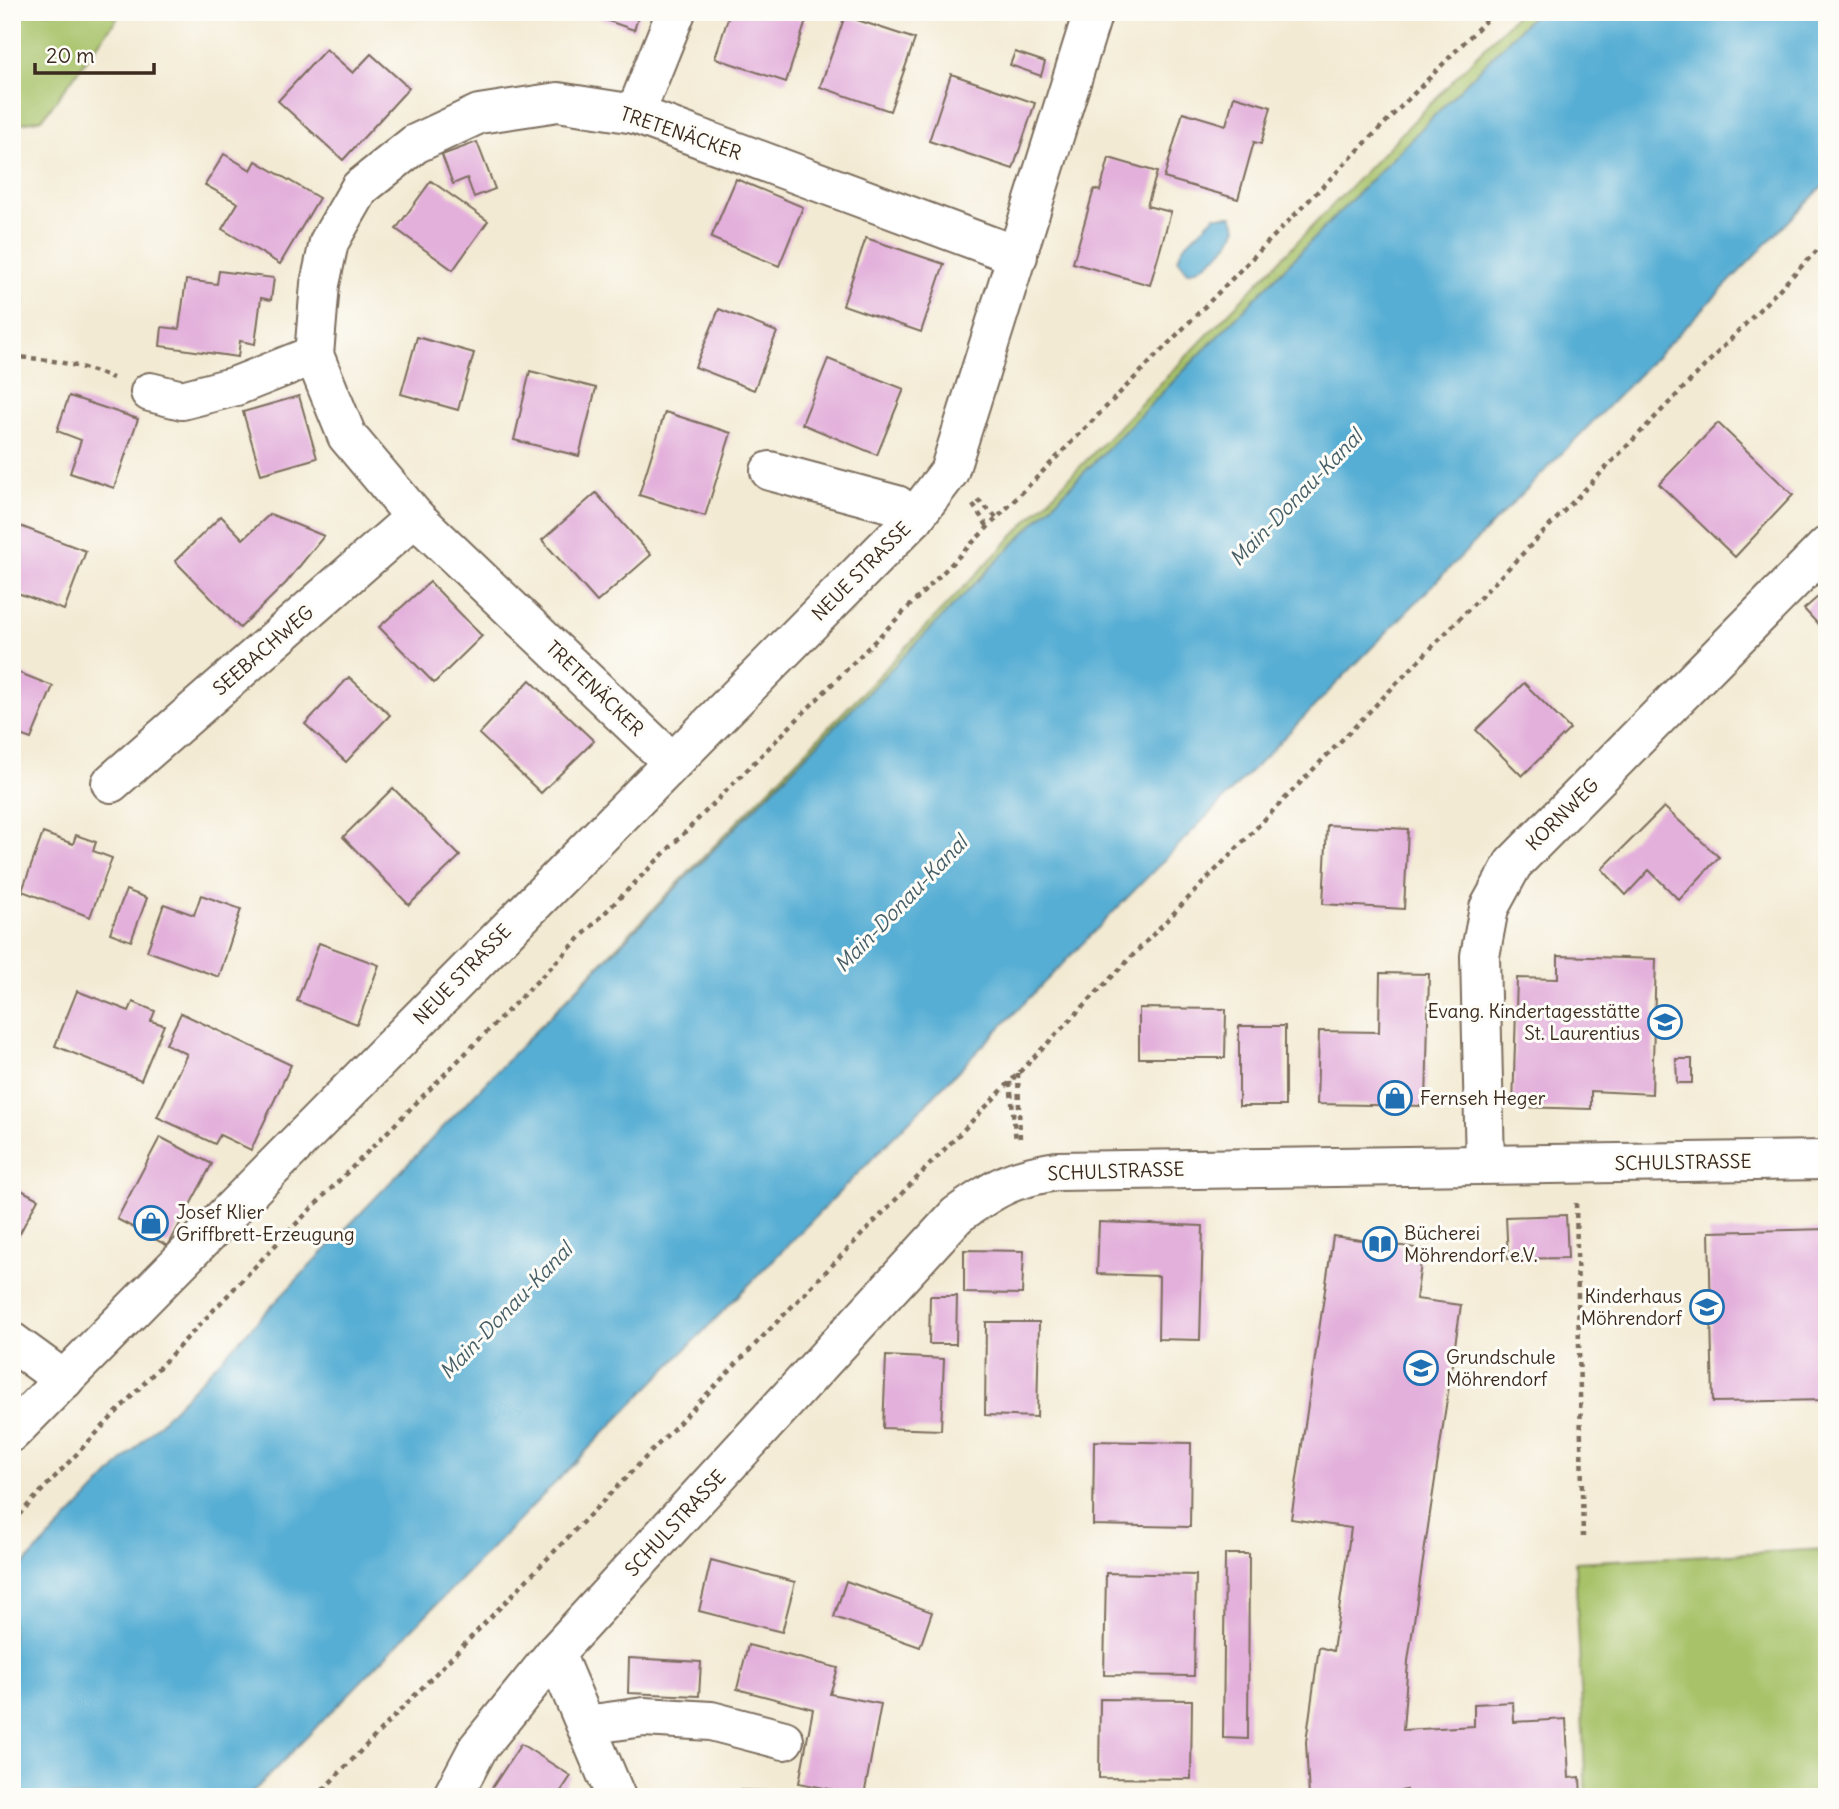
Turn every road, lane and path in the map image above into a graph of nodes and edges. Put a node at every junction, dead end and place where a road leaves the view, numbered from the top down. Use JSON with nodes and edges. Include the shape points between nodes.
{"nodes":[{"id":1,"x":676,"y":12,"type":"edge"},
{"id":2,"x":1093,"y":12,"type":"edge"},
{"id":3,"x":1494,"y":12,"type":"edge"},
{"id":4,"x":635,"y":114,"type":"junction"},
{"id":5,"x":1827,"y":240,"type":"edge"},
{"id":6,"x":1018,"y":256,"type":"junction"},
{"id":7,"x":314,"y":355,"type":"junction"},
{"id":8,"x":12,"y":357,"type":"edge"},
{"id":9,"x":150,"y":392,"type":"joint"},
{"id":10,"x":770,"y":471,"type":"dead end"},
{"id":11,"x":415,"y":517,"type":"junction"},
{"id":12,"x":914,"y":518,"type":"junction"},
{"id":13,"x":1827,"y":546,"type":"edge"},
{"id":14,"x":671,"y":761,"type":"junction"},
{"id":15,"x":111,"y":783,"type":"dead end"},
{"id":16,"x":1018,"y":1073,"type":"junction"},
{"id":17,"x":1010,"y":1082,"type":"junction"},
{"id":18,"x":1827,"y":1160,"type":"edge"},
{"id":19,"x":1575,"y":1163,"type":"junction"},
{"id":20,"x":1485,"y":1164,"type":"junction"},
{"id":21,"x":1021,"y":1177,"type":"junction"},
{"id":22,"x":12,"y":1342,"type":"edge"},
{"id":23,"x":64,"y":1380,"type":"junction"},
{"id":24,"x":12,"y":1433,"type":"edge"},
{"id":25,"x":12,"y":1522,"type":"edge"},
{"id":26,"x":1583,"y":1537,"type":"dead end"},
{"id":27,"x":555,"y":1653,"type":"junction"},
{"id":28,"x":586,"y":1726,"type":"junction"},
{"id":29,"x":785,"y":1740,"type":"dead end"},
{"id":30,"x":316,"y":1797,"type":"edge"},
{"id":31,"x":452,"y":1797,"type":"edge"},
{"id":32,"x":616,"y":1797,"type":"edge"}],
"edges":[{"from":1,"to":4,"type":"street"},
{"from":2,"to":6,"type":"street","name":"NEUE STRASSE"},
{"from":3,"to":25,"type":"path","via":[[287,1233]]},
{"from":4,"to":6,"type":"street","name":"TRETENÄCKER"},
{"from":4,"to":7,"type":"street","name":"TRETENÄCKER","via":[[558,102],[479,114],[415,144],[360,188],[329,242]]},
{"from":5,"to":16,"type":"path"},
{"from":6,"to":12,"type":"street","name":"NEUE STRASSE","via":[[949,472]]},
{"from":7,"to":9,"type":"street","via":[[236,386],[182,400]]},
{"from":7,"to":11,"type":"street","name":"TRETENÄCKER","via":[[347,436]]},
{"from":8,"to":9,"type":"path","via":[[83,366]]},
{"from":10,"to":12,"type":"street","name":"NEUE STRASSE","via":[[897,505]]},
{"from":11,"to":14,"type":"street","name":"TRETENÄCKER"},
{"from":11,"to":15,"type":"street","name":"SEEBACHWEG"},
{"from":12,"to":14,"type":"street","name":"NEUE STRASSE"},
{"from":13,"to":20,"type":"street","name":"KORNWEG","via":[[1513,864],[1489,908],[1480,956]]},
{"from":14,"to":23,"type":"street","name":"NEUE STRASSE"},
{"from":16,"to":17,"type":"path"},
{"from":16,"to":21,"type":"path"},
{"from":17,"to":21,"type":"path"},
{"from":17,"to":30,"type":"path"},
{"from":18,"to":19,"type":"street","name":"SCHULSTRASSE"},
{"from":19,"to":20,"type":"street","name":"SCHULSTRASSE"},
{"from":19,"to":26,"type":"path"},
{"from":20,"to":21,"type":"street","name":"SCHULSTRASSE","via":[[1057,1171]]},
{"from":21,"to":27,"type":"street","name":"SCHULSTRASSE","via":[[957,1215]]},
{"from":22,"to":23,"type":"street"},
{"from":23,"to":24,"type":"street","name":"NEUE STRASSE"},
{"from":27,"to":28,"type":"street"},
{"from":27,"to":31,"type":"street","name":"SCHULSTRASSE","via":[[478,1748]]},
{"from":28,"to":29,"type":"street","via":[[644,1717],[711,1721]]},
{"from":28,"to":32,"type":"street"}]}
